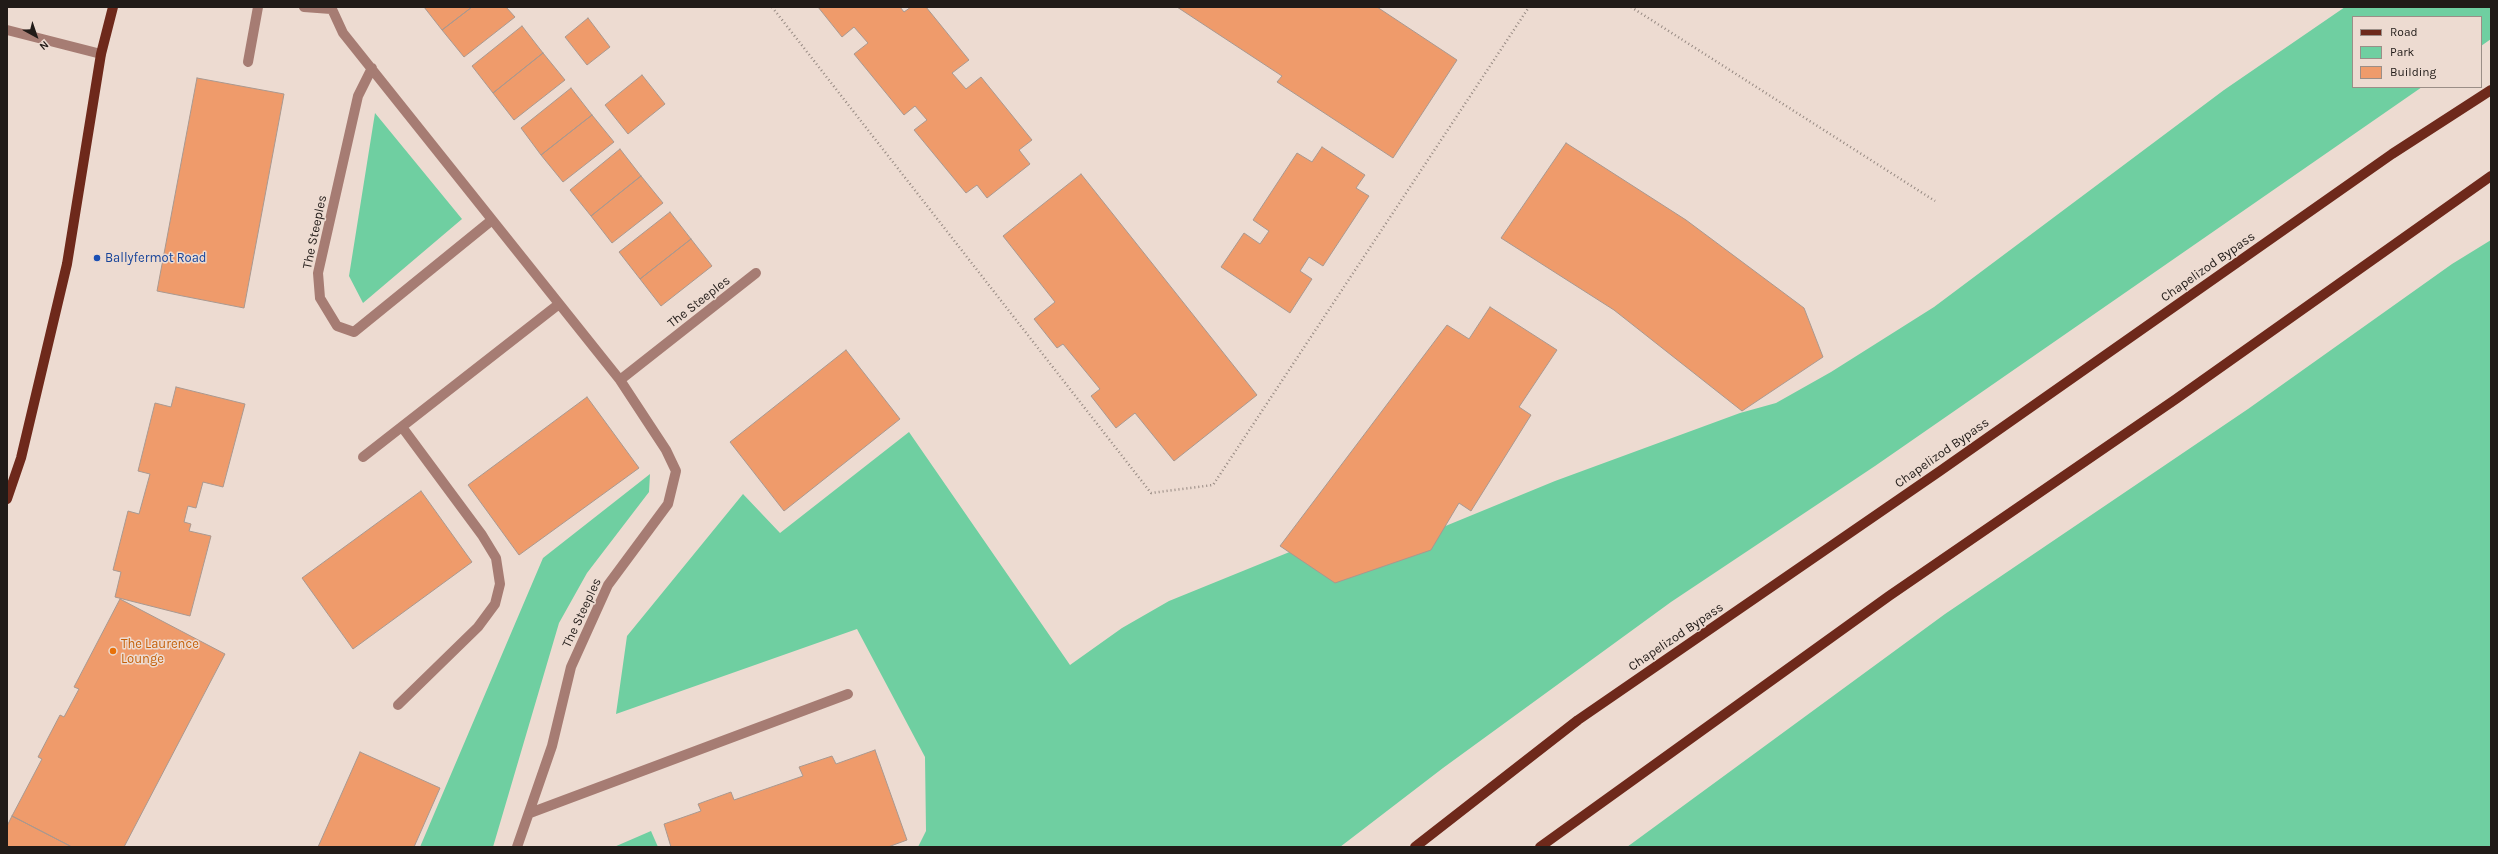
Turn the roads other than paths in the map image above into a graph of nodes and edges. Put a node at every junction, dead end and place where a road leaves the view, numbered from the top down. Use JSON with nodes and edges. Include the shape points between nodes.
{"nodes":[{"id":1,"x":114,"y":7,"type":"edge"},
{"id":2,"x":258,"y":7,"type":"edge"},
{"id":3,"x":304,"y":7,"type":"edge"},
{"id":4,"x":331,"y":8,"type":"edge"},
{"id":5,"x":7,"y":30,"type":"edge"},
{"id":6,"x":101,"y":54,"type":"junction"},
{"id":7,"x":248,"y":62,"type":"dead end"},
{"id":8,"x":372,"y":68,"type":"junction"},
{"id":9,"x":2491,"y":90,"type":"edge"},
{"id":10,"x":2491,"y":176,"type":"edge"},
{"id":11,"x":492,"y":220,"type":"junction"},
{"id":12,"x":756,"y":274,"type":"dead end"},
{"id":13,"x":559,"y":304,"type":"junction"},
{"id":14,"x":620,"y":380,"type":"junction"},
{"id":15,"x":402,"y":427,"type":"junction"},
{"id":16,"x":363,"y":457,"type":"dead end"},
{"id":17,"x":7,"y":499,"type":"edge"},
{"id":18,"x":848,"y":694,"type":"dead end"},
{"id":19,"x":398,"y":705,"type":"dead end"},
{"id":20,"x":530,"y":813,"type":"junction"},
{"id":21,"x":517,"y":847,"type":"edge"},
{"id":22,"x":1415,"y":847,"type":"edge"},
{"id":23,"x":1540,"y":847,"type":"edge"}],
"edges":[{"from":1,"to":6,"type":"main road"},
{"from":2,"to":7,"type":"street"},
{"from":3,"to":4,"type":"street","name":"The Steeples"},
{"from":4,"to":8,"type":"street","name":"The Steeples","via":[[343,33]]},
{"from":5,"to":6,"type":"street"},
{"from":6,"to":17,"type":"main road","via":[[68,264],[21,458]]},
{"from":8,"to":11,"type":"street","name":"The Steeples"},
{"from":8,"to":11,"type":"street","name":"The Steeples","via":[[358,96],[318,273],[320,298],[337,326],[354,332]]},
{"from":9,"to":22,"type":"main road","name":"Chapelizod Bypass","via":[[2392,154],[1578,720]]},
{"from":10,"to":23,"type":"main road","via":[[2183,395],[1889,596]]},
{"from":11,"to":13,"type":"street","name":"The Steeples"},
{"from":12,"to":14,"type":"street","name":"The Steeples"},
{"from":13,"to":14,"type":"street","name":"The Steeples"},
{"from":13,"to":15,"type":"street"},
{"from":14,"to":20,"type":"street","name":"The Steeples","via":[[666,450],[676,471],[668,504],[608,585],[571,667],[552,746]]},
{"from":15,"to":16,"type":"street"},
{"from":15,"to":19,"type":"street","via":[[482,535],[496,558],[500,584],[495,604],[478,627]]},
{"from":18,"to":20,"type":"street"},
{"from":20,"to":21,"type":"street","name":"The Steeples"}]}
